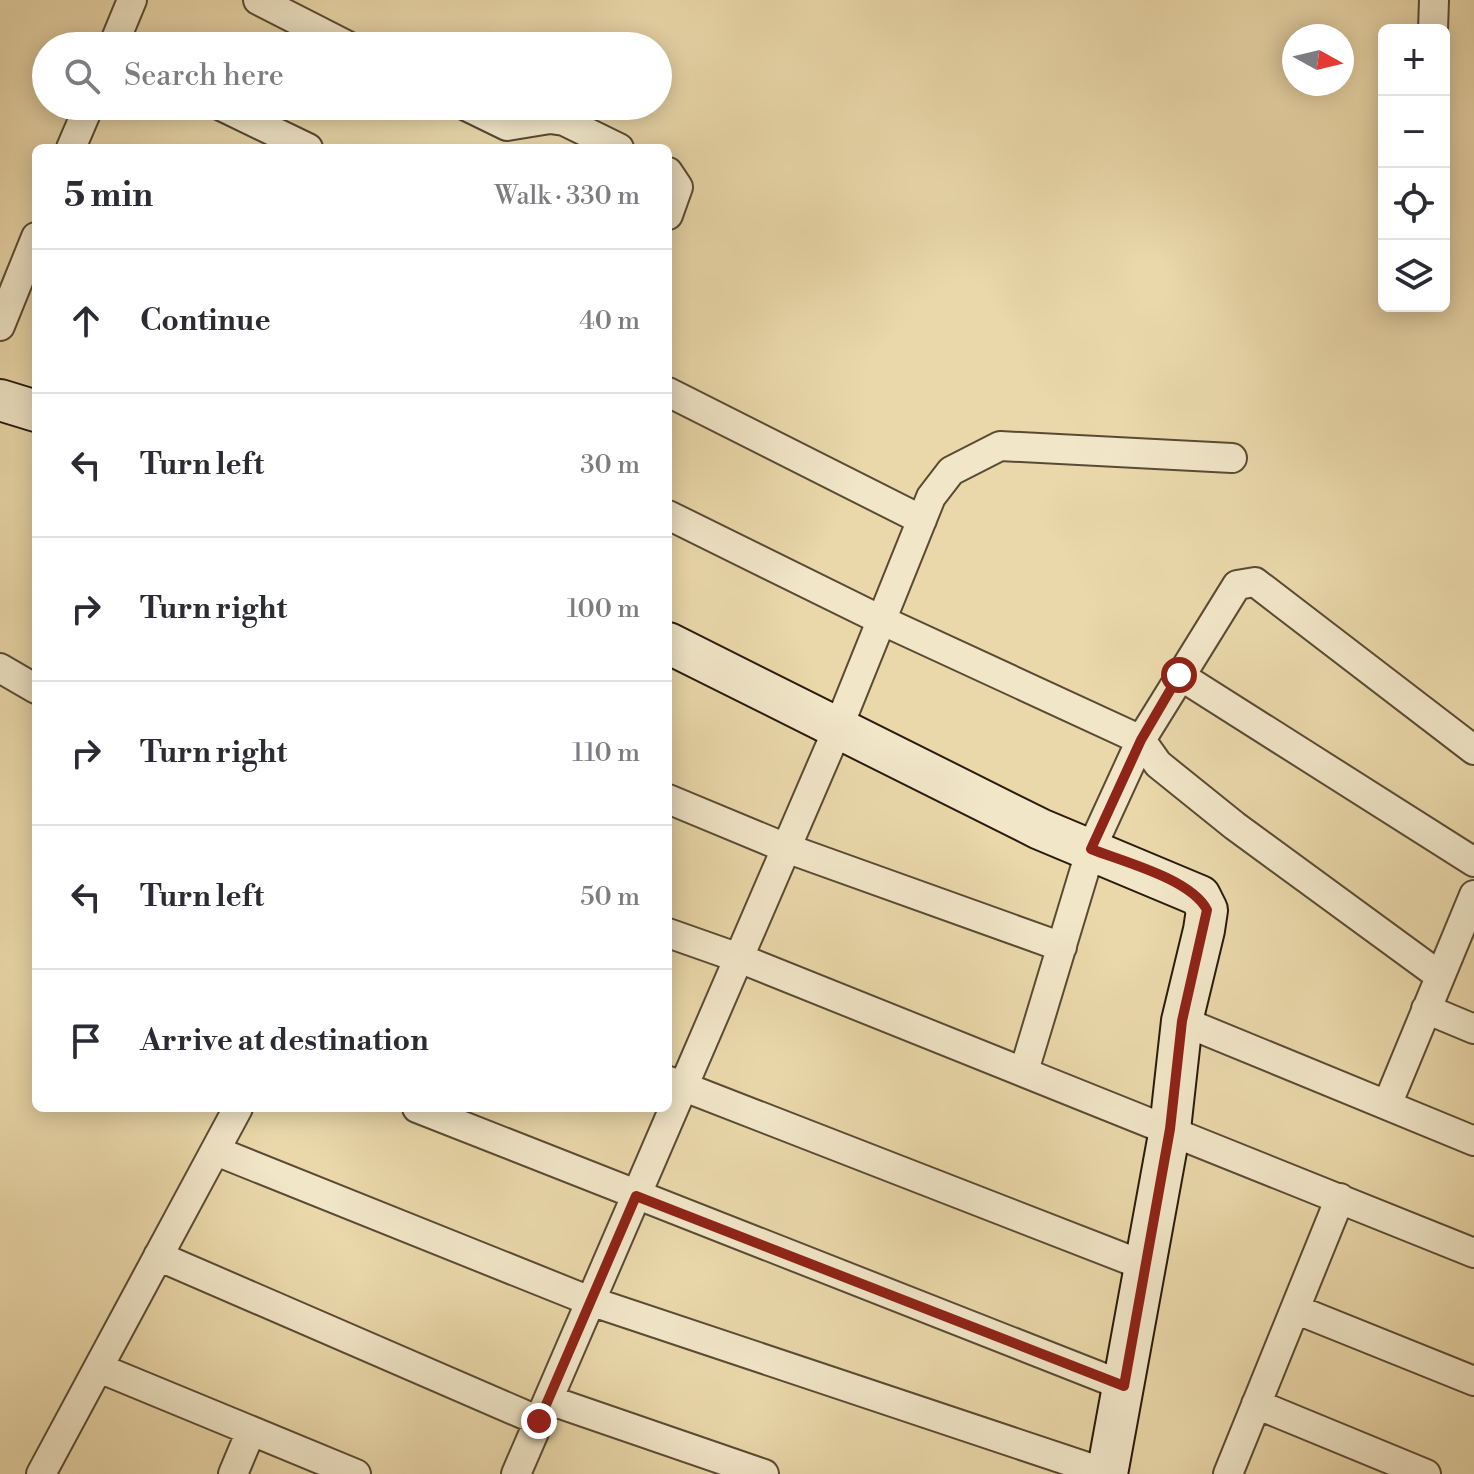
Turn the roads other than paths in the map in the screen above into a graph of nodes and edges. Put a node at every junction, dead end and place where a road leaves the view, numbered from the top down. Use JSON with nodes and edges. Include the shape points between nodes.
{"nodes":[{"id":1,"x":132,"y":0,"type":"edge"},
{"id":2,"x":258,"y":0,"type":"edge"},
{"id":3,"x":1434,"y":0,"type":"edge"},
{"id":4,"x":1433,"y":24,"type":"edge"},
{"id":5,"x":119,"y":32,"type":"edge"},
{"id":6,"x":321,"y":32,"type":"edge"},
{"id":7,"x":83,"y":120,"type":"edge"},
{"id":8,"x":250,"y":120,"type":"edge"},
{"id":9,"x":495,"y":120,"type":"edge"},
{"id":10,"x":544,"y":120,"type":"edge"},
{"id":11,"x":557,"y":120,"type":"edge"},
{"id":12,"x":73,"y":144,"type":"edge"},
{"id":13,"x":300,"y":144,"type":"edge"},
{"id":14,"x":611,"y":144,"type":"edge"},
{"id":15,"x":672,"y":178,"type":"edge"},
{"id":16,"x":672,"y":204,"type":"edge"},
{"id":17,"x":32,"y":259,"type":"edge"},
{"id":18,"x":26,"y":291,"type":"edge"},
{"id":19,"x":0,"y":326,"type":"edge"},
{"id":20,"x":672,"y":394,"type":"edge"},
{"id":21,"x":0,"y":400,"type":"edge"},
{"id":22,"x":32,"y":410,"type":"edge"},
{"id":23,"x":1232,"y":458,"type":"dead end"},
{"id":24,"x":672,"y":517,"type":"edge"},
{"id":25,"x":922,"y":520,"type":"junction"},
{"id":26,"x":881,"y":620,"type":"junction"},
{"id":27,"x":672,"y":645,"type":"edge"},
{"id":28,"x":0,"y":668,"type":"edge"},
{"id":29,"x":1179,"y":675,"type":"junction"},
{"id":30,"x":32,"y":687,"type":"edge"},
{"id":31,"x":838,"y":728,"type":"junction"},
{"id":32,"x":1141,"y":740,"type":"junction"},
{"id":33,"x":1474,"y":750,"type":"edge"},
{"id":34,"x":672,"y":801,"type":"edge"},
{"id":35,"x":786,"y":848,"type":"junction"},
{"id":36,"x":1091,"y":849,"type":"junction"},
{"id":37,"x":1474,"y":862,"type":"edge"},
{"id":38,"x":1472,"y":908,"type":"edge"},
{"id":39,"x":672,"y":934,"type":"edge"},
{"id":40,"x":1062,"y":947,"type":"junction"},
{"id":41,"x":739,"y":958,"type":"junction"},
{"id":42,"x":1440,"y":976,"type":"junction"},
{"id":43,"x":1426,"y":1009,"type":"junction"},
{"id":44,"x":1182,"y":1021,"type":"junction"},
{"id":45,"x":1474,"y":1029,"type":"edge"},
{"id":46,"x":1024,"y":1071,"type":"junction"},
{"id":47,"x":676,"y":1084,"type":"edge"},
{"id":48,"x":1387,"y":1105,"type":"junction"},
{"id":49,"x":236,"y":1112,"type":"edge"},
{"id":50,"x":427,"y":1112,"type":"edge"},
{"id":51,"x":666,"y":1112,"type":"edge"},
{"id":52,"x":1170,"y":1129,"type":"junction"},
{"id":53,"x":1474,"y":1141,"type":"edge"},
{"id":54,"x":216,"y":1151,"type":"junction"},
{"id":55,"x":636,"y":1196,"type":"junction"},
{"id":56,"x":1340,"y":1198,"type":"junction"},
{"id":57,"x":1474,"y":1253,"type":"edge"},
{"id":58,"x":158,"y":1256,"type":"junction"},
{"id":59,"x":1145,"y":1266,"type":"junction"},
{"id":60,"x":590,"y":1301,"type":"junction"},
{"id":61,"x":1295,"y":1309,"type":"junction"},
{"id":62,"x":99,"y":1368,"type":"junction"},
{"id":63,"x":1474,"y":1381,"type":"edge"},
{"id":64,"x":1124,"y":1386,"type":"junction"},
{"id":65,"x":1256,"y":1404,"type":"junction"},
{"id":66,"x":544,"y":1411,"type":"junction"},
{"id":67,"x":251,"y":1431,"type":"junction"},
{"id":68,"x":41,"y":1474,"type":"edge"},
{"id":69,"x":233,"y":1474,"type":"edge"},
{"id":70,"x":356,"y":1474,"type":"edge"},
{"id":71,"x":516,"y":1474,"type":"edge"},
{"id":72,"x":764,"y":1474,"type":"edge"},
{"id":73,"x":1107,"y":1474,"type":"edge"},
{"id":74,"x":1228,"y":1474,"type":"edge"},
{"id":75,"x":1426,"y":1474,"type":"edge"}],
"edges":[{"from":1,"to":5,"type":"street"},
{"from":2,"to":6,"type":"street"},
{"from":3,"to":4,"type":"street"},
{"from":7,"to":12,"type":"street"},
{"from":8,"to":13,"type":"street"},
{"from":9,"to":10,"type":"street","via":[[507,126]]},
{"from":11,"to":14,"type":"street"},
{"from":15,"to":16,"type":"street","via":[[678,187]]},
{"from":17,"to":18,"type":"street"},
{"from":18,"to":19,"type":"street"},
{"from":20,"to":25,"type":"street"},
{"from":21,"to":22,"type":"street"},
{"from":23,"to":25,"type":"street","via":[[1000,446],[951,471]]},
{"from":24,"to":26,"type":"street"},
{"from":25,"to":26,"type":"street"},
{"from":26,"to":31,"type":"street"},
{"from":26,"to":32,"type":"street"},
{"from":27,"to":31,"type":"street"},
{"from":28,"to":30,"type":"street"},
{"from":29,"to":32,"type":"street"},
{"from":29,"to":33,"type":"street","via":[[1237,585],[1255,582]]},
{"from":29,"to":37,"type":"street"},
{"from":31,"to":35,"type":"street"},
{"from":31,"to":36,"type":"street"},
{"from":32,"to":36,"type":"street"},
{"from":32,"to":42,"type":"street","via":[[1158,764],[1235,826]]},
{"from":34,"to":35,"type":"street"},
{"from":35,"to":40,"type":"street"},
{"from":35,"to":41,"type":"street"},
{"from":36,"to":40,"type":"street"},
{"from":36,"to":44,"type":"street","via":[[1200,896],[1207,910]]},
{"from":38,"to":42,"type":"street"},
{"from":39,"to":41,"type":"street"},
{"from":40,"to":46,"type":"street"},
{"from":41,"to":46,"type":"street"},
{"from":41,"to":47,"type":"street"},
{"from":42,"to":43,"type":"street"},
{"from":43,"to":45,"type":"street"},
{"from":43,"to":48,"type":"street"},
{"from":44,"to":48,"type":"street"},
{"from":44,"to":52,"type":"street"},
{"from":46,"to":52,"type":"street"},
{"from":47,"to":59,"type":"street"},
{"from":48,"to":53,"type":"street"},
{"from":49,"to":54,"type":"street"},
{"from":50,"to":55,"type":"street"},
{"from":51,"to":55,"type":"street"},
{"from":52,"to":56,"type":"street"},
{"from":52,"to":59,"type":"street"},
{"from":54,"to":58,"type":"street"},
{"from":54,"to":60,"type":"street"},
{"from":55,"to":60,"type":"street"},
{"from":55,"to":64,"type":"street"},
{"from":56,"to":57,"type":"street"},
{"from":56,"to":61,"type":"street"},
{"from":58,"to":62,"type":"street"},
{"from":58,"to":66,"type":"street"},
{"from":59,"to":64,"type":"street"},
{"from":60,"to":66,"type":"street"},
{"from":60,"to":73,"type":"street"},
{"from":61,"to":63,"type":"street"},
{"from":61,"to":65,"type":"street"},
{"from":62,"to":67,"type":"street"},
{"from":62,"to":68,"type":"street"},
{"from":64,"to":73,"type":"street"},
{"from":65,"to":74,"type":"street"},
{"from":65,"to":75,"type":"street"},
{"from":66,"to":71,"type":"street"},
{"from":66,"to":72,"type":"street"},
{"from":67,"to":69,"type":"street"},
{"from":67,"to":70,"type":"street"}]}
